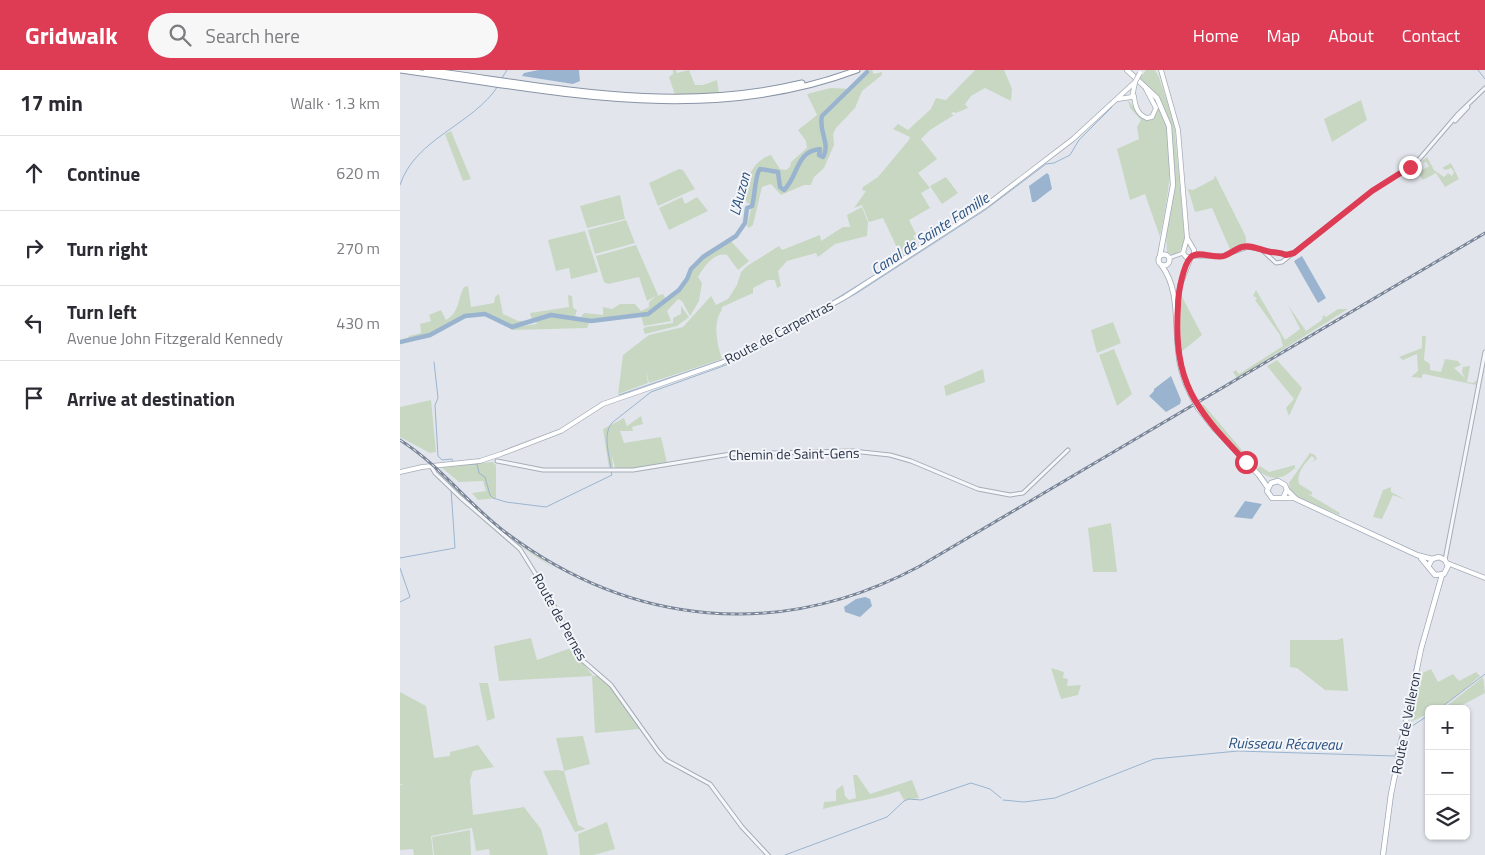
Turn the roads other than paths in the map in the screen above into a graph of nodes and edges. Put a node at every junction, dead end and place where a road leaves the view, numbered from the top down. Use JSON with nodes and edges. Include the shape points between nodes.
{"nodes":[{"id":1,"x":400,"y":70,"type":"edge"},
{"id":2,"x":426,"y":70,"type":"edge"},
{"id":3,"x":847,"y":70,"type":"edge"},
{"id":4,"x":857,"y":70,"type":"edge"},
{"id":5,"x":1127,"y":70,"type":"edge"},
{"id":6,"x":1159,"y":70,"type":"edge"},
{"id":7,"x":1141,"y":71,"type":"edge"},
{"id":8,"x":477,"y":79,"type":"junction"},
{"id":9,"x":1142,"y":83,"type":"junction"},
{"id":10,"x":1485,"y":88,"type":"edge"},
{"id":11,"x":1132,"y":89,"type":"junction"},
{"id":12,"x":1124,"y":93,"type":"junction"},
{"id":13,"x":1130,"y":97,"type":"junction"},
{"id":14,"x":1116,"y":99,"type":"junction"},
{"id":15,"x":1187,"y":238,"type":"junction"},
{"id":16,"x":1163,"y":243,"type":"junction"},
{"id":17,"x":1185,"y":247,"type":"junction"},
{"id":18,"x":1193,"y":248,"type":"junction"},
{"id":19,"x":1261,"y":249,"type":"junction"},
{"id":20,"x":1276,"y":252,"type":"junction"},
{"id":21,"x":1183,"y":253,"type":"junction"},
{"id":22,"x":1294,"y":253,"type":"junction"},
{"id":23,"x":1283,"y":254,"type":"junction"},
{"id":24,"x":1202,"y":255,"type":"junction"},
{"id":25,"x":1160,"y":256,"type":"junction"},
{"id":26,"x":1168,"y":256,"type":"junction"},
{"id":27,"x":1192,"y":256,"type":"junction"},
{"id":28,"x":1273,"y":259,"type":"junction"},
{"id":29,"x":1284,"y":260,"type":"junction"},
{"id":30,"x":1168,"y":264,"type":"junction"},
{"id":31,"x":1162,"y":266,"type":"junction"},
{"id":32,"x":1168,"y":276,"type":"junction"},
{"id":33,"x":1177,"y":321,"type":"junction"},
{"id":34,"x":1485,"y":352,"type":"edge"},
{"id":35,"x":1068,"y":450,"type":"dead end"},
{"id":36,"x":497,"y":461,"type":"dead end"},
{"id":37,"x":431,"y":466,"type":"junction"},
{"id":38,"x":400,"y":472,"type":"edge"},
{"id":39,"x":1260,"y":475,"type":"junction"},
{"id":40,"x":1273,"y":481,"type":"junction"},
{"id":41,"x":1268,"y":488,"type":"junction"},
{"id":42,"x":1287,"y":490,"type":"junction"},
{"id":43,"x":1283,"y":498,"type":"junction"},
{"id":44,"x":1296,"y":499,"type":"junction"},
{"id":45,"x":1447,"y":545,"type":"junction"},
{"id":46,"x":1418,"y":556,"type":"junction"},
{"id":47,"x":1439,"y":557,"type":"junction"},
{"id":48,"x":1432,"y":559,"type":"junction"},
{"id":49,"x":1446,"y":561,"type":"junction"},
{"id":50,"x":1429,"y":565,"type":"junction"},
{"id":51,"x":1460,"y":568,"type":"junction"},
{"id":52,"x":1447,"y":570,"type":"junction"},
{"id":53,"x":1435,"y":575,"type":"junction"},
{"id":54,"x":1442,"y":575,"type":"junction"},
{"id":55,"x":1485,"y":578,"type":"edge"},
{"id":56,"x":1436,"y":593,"type":"junction"},
{"id":57,"x":768,"y":855,"type":"edge"},
{"id":58,"x":1383,"y":855,"type":"edge"}],
"edges":[{"from":1,"to":8,"type":"highway"},
{"from":2,"to":8,"type":"highway"},
{"from":3,"to":8,"type":"highway","via":[[759,92],[690,99],[632,97]]},
{"from":4,"to":8,"type":"highway","via":[[823,82],[762,95],[690,102],[632,101]]},
{"from":5,"to":9,"type":"main road"},
{"from":6,"to":15,"type":"main road","via":[[1178,130]]},
{"from":7,"to":11,"type":"main road","bridge":true},
{"from":9,"to":13,"type":"main road","via":[[1154,103],[1156,112],[1152,117],[1145,118]]},
{"from":9,"to":16,"type":"main road","via":[[1160,102],[1170,132],[1173,185]]},
{"from":10,"to":22,"type":"street","via":[[1417,163],[1367,195]]},
{"from":11,"to":12,"type":"main road","name":"Route de Carpentras"},
{"from":11,"to":13,"type":"main road"},
{"from":12,"to":13,"type":"main road"},
{"from":12,"to":14,"type":"main road","name":"Route de Carpentras"},
{"from":13,"to":14,"type":"main road"},
{"from":14,"to":37,"type":"main road","name":"Route de Carpentras","via":[[1086,128],[967,218],[845,297],[740,355],[603,404],[566,428],[509,452],[480,461]]},
{"from":15,"to":17,"type":"main road"},
{"from":15,"to":18,"type":"main road"},
{"from":16,"to":25,"type":"main road"},
{"from":16,"to":26,"type":"main road"},
{"from":17,"to":18,"type":"main road"},
{"from":17,"to":21,"type":"main road"},
{"from":18,"to":24,"type":"street"},
{"from":18,"to":27,"type":"main road"},
{"from":19,"to":20,"type":"street"},
{"from":19,"to":24,"type":"street","via":[[1244,247],[1222,256]]},
{"from":19,"to":28,"type":"street"},
{"from":20,"to":23,"type":"street"},
{"from":20,"to":28,"type":"street"},
{"from":21,"to":26,"type":"street"},
{"from":21,"to":27,"type":"main road","via":[[1187,257]]},
{"from":22,"to":23,"type":"street"},
{"from":22,"to":29,"type":"street"},
{"from":23,"to":29,"type":"street"},
{"from":24,"to":27,"type":"street"},
{"from":25,"to":26,"type":"main road"},
{"from":25,"to":31,"type":"main road","via":[[1158,260]]},
{"from":26,"to":30,"type":"main road"},
{"from":27,"to":33,"type":"main road","via":[[1179,291]]},
{"from":28,"to":29,"type":"street","via":[[1279,263]]},
{"from":30,"to":31,"type":"main road"},
{"from":30,"to":32,"type":"main road"},
{"from":31,"to":32,"type":"main road"},
{"from":32,"to":33,"type":"main road"},
{"from":33,"to":39,"type":"main road","bridge":true,"via":[[1180,364],[1198,408],[1212,427]]},
{"from":34,"to":45,"type":"street"},
{"from":35,"to":36,"type":"street","name":"Chemin de Saint-Gens","via":[[1023,493],[1016,495],[978,489],[911,461],[868,452],[819,450],[787,454],[731,454],[633,470],[543,470]]},
{"from":37,"to":38,"type":"main road","name":"Route de Carpentras"},
{"from":37,"to":57,"type":"street","name":"Route de Pernes","via":[[455,492],[520,549],[548,594],[581,659],[610,685],[658,751],[671,763],[710,784]]},
{"from":39,"to":40,"type":"main road"},
{"from":39,"to":41,"type":"main road"},
{"from":40,"to":41,"type":"main road"},
{"from":40,"to":42,"type":"main road","via":[[1283,482]]},
{"from":41,"to":43,"type":"main road","via":[[1272,498]]},
{"from":42,"to":43,"type":"main road"},
{"from":42,"to":44,"type":"main road"},
{"from":43,"to":44,"type":"main road"},
{"from":44,"to":46,"type":"main road"},
{"from":45,"to":47,"type":"street"},
{"from":45,"to":49,"type":"street"},
{"from":46,"to":48,"type":"main road"},
{"from":46,"to":50,"type":"main road"},
{"from":47,"to":48,"type":"main road"},
{"from":47,"to":49,"type":"main road"},
{"from":48,"to":50,"type":"main road"},
{"from":49,"to":51,"type":"main road"},
{"from":49,"to":52,"type":"main road"},
{"from":50,"to":53,"type":"main road","via":[[1429,570]]},
{"from":51,"to":52,"type":"main road"},
{"from":51,"to":55,"type":"main road"},
{"from":52,"to":54,"type":"main road"},
{"from":53,"to":54,"type":"main road"},
{"from":53,"to":56,"type":"main road","name":"Route de Velleron"},
{"from":54,"to":56,"type":"main road","name":"Route de Velleron"},
{"from":56,"to":58,"type":"main road","name":"Route de Velleron","via":[[1399,755]]}]}
